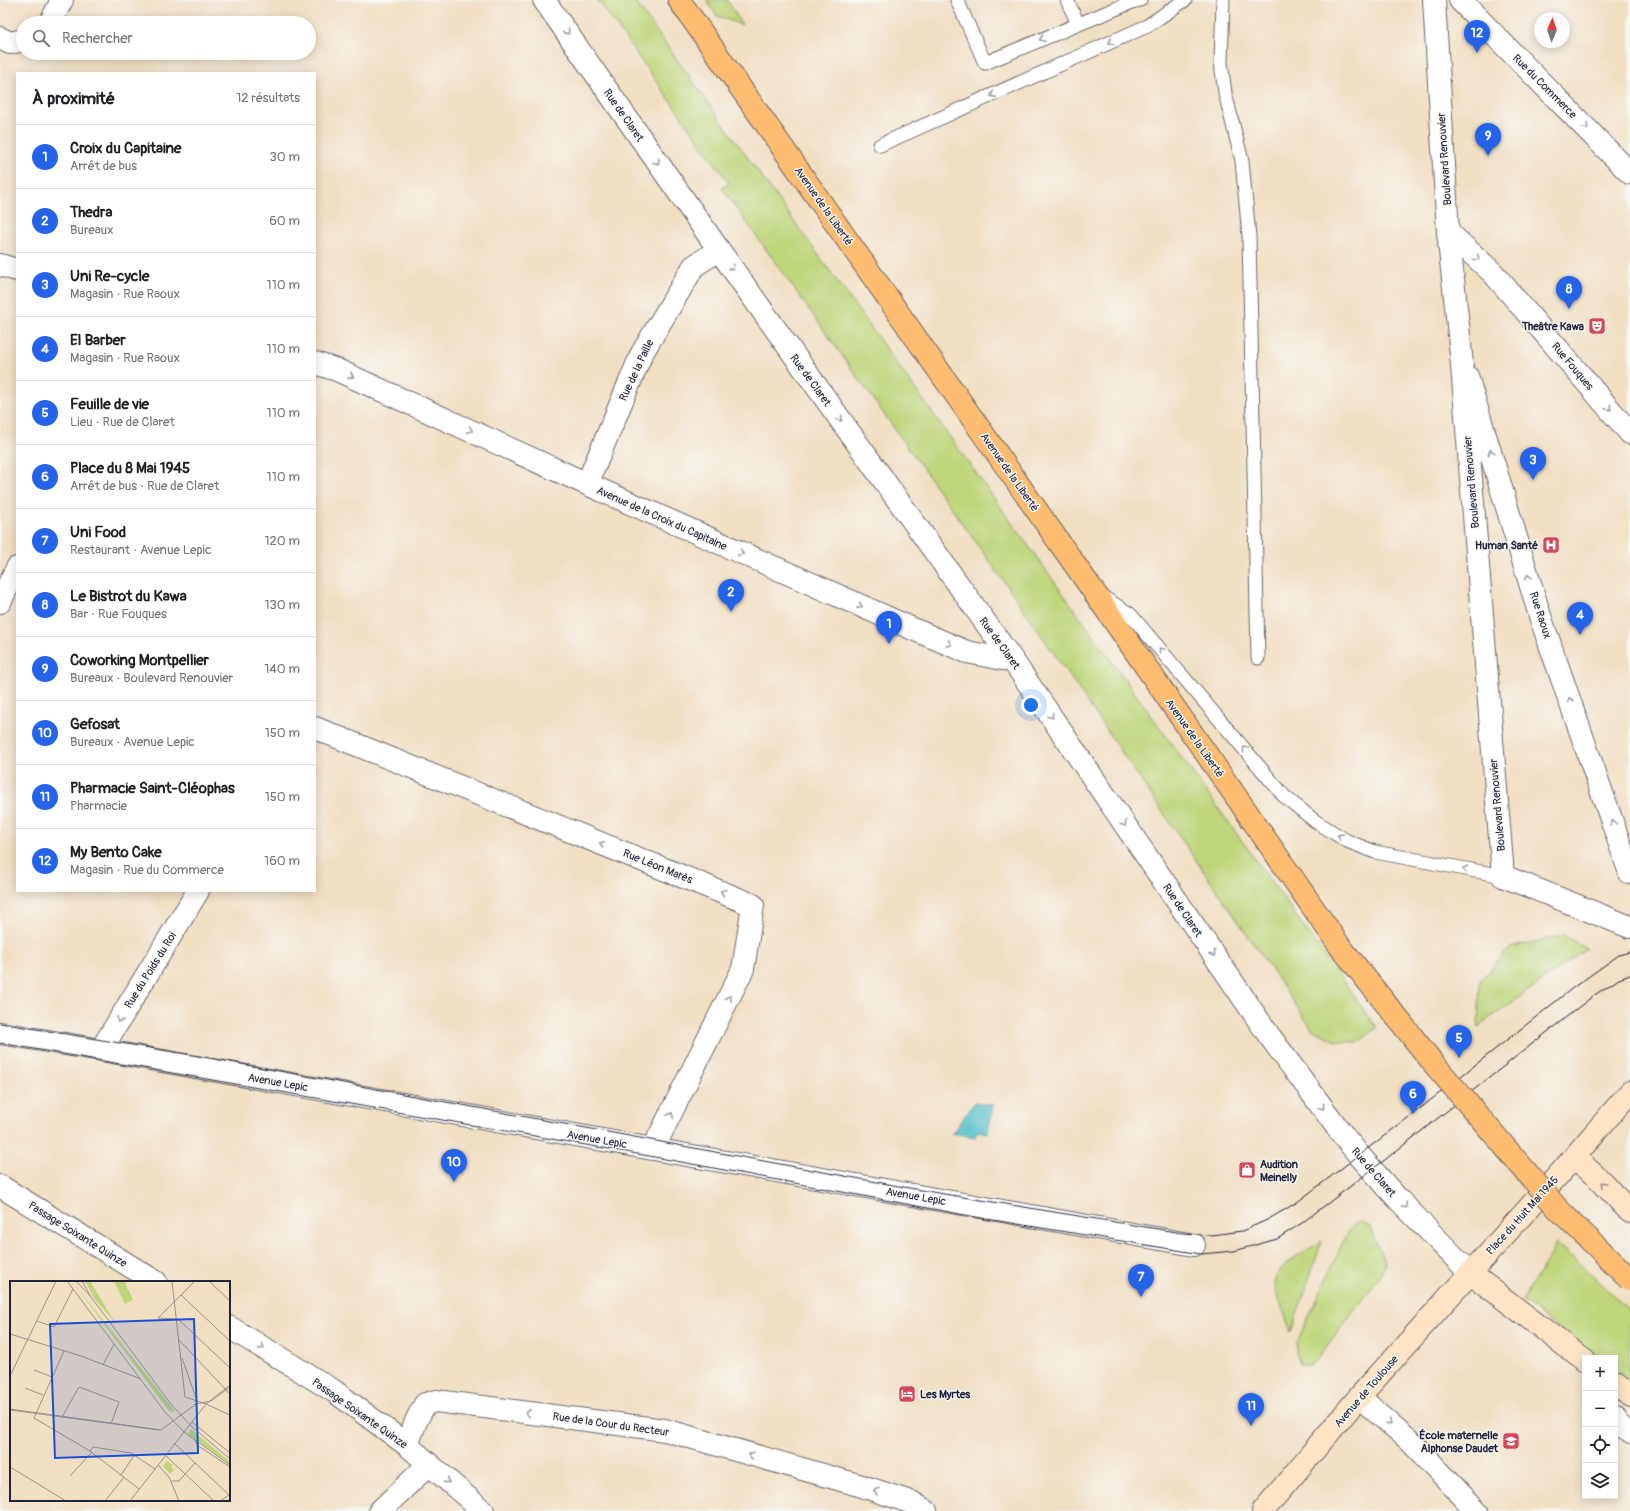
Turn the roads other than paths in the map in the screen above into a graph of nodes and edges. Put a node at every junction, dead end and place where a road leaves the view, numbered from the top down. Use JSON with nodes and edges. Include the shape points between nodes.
{"nodes":[{"id":1,"x":62,"y":0,"type":"edge"},
{"id":2,"x":544,"y":0,"type":"edge"},
{"id":3,"x":679,"y":0,"type":"edge"},
{"id":4,"x":957,"y":0,"type":"edge"},
{"id":5,"x":1067,"y":0,"type":"edge"},
{"id":6,"x":1185,"y":0,"type":"edge"},
{"id":7,"x":1223,"y":0,"type":"edge"},
{"id":8,"x":1434,"y":0,"type":"edge"},
{"id":9,"x":1460,"y":0,"type":"edge"},
{"id":10,"x":1136,"y":1,"type":"edge"},
{"id":11,"x":54,"y":16,"type":"edge"},
{"id":12,"x":1078,"y":24,"type":"junction"},
{"id":13,"x":0,"y":38,"type":"edge"},
{"id":14,"x":16,"y":42,"type":"edge"},
{"id":15,"x":880,"y":145,"type":"dead end"},
{"id":16,"x":1630,"y":173,"type":"edge"},
{"id":17,"x":1448,"y":232,"type":"junction"},
{"id":18,"x":718,"y":250,"type":"junction"},
{"id":19,"x":0,"y":265,"type":"edge"},
{"id":20,"x":16,"y":270,"type":"edge"},
{"id":21,"x":1461,"y":354,"type":"junction"},
{"id":22,"x":316,"y":363,"type":"edge"},
{"id":23,"x":1630,"y":433,"type":"edge"},
{"id":24,"x":587,"y":484,"type":"junction"},
{"id":25,"x":16,"y":570,"type":"edge"},
{"id":26,"x":1094,"y":592,"type":"junction"},
{"id":27,"x":1,"y":598,"type":"edge"},
{"id":28,"x":1258,"y":658,"type":"dead end"},
{"id":29,"x":1014,"y":661,"type":"junction"},
{"id":30,"x":316,"y":728,"type":"edge"},
{"id":31,"x":1630,"y":873,"type":"edge"},
{"id":32,"x":1503,"y":876,"type":"junction"},
{"id":33,"x":197,"y":892,"type":"edge"},
{"id":34,"x":1630,"y":925,"type":"edge"},
{"id":35,"x":0,"y":1033,"type":"edge"},
{"id":36,"x":102,"y":1050,"type":"junction"},
{"id":37,"x":1630,"y":1092,"type":"edge"},
{"id":38,"x":653,"y":1149,"type":"junction"},
{"id":39,"x":1574,"y":1157,"type":"junction"},
{"id":40,"x":0,"y":1186,"type":"edge"},
{"id":41,"x":1630,"y":1212,"type":"edge"},
{"id":42,"x":1194,"y":1245,"type":"dead end"},
{"id":43,"x":1470,"y":1273,"type":"junction"},
{"id":44,"x":1630,"y":1279,"type":"edge"},
{"id":45,"x":154,"y":1281,"type":"edge"},
{"id":46,"x":230,"y":1328,"type":"edge"},
{"id":47,"x":1582,"y":1359,"type":"edge"},
{"id":48,"x":1618,"y":1386,"type":"edge"},
{"id":49,"x":1630,"y":1396,"type":"edge"},
{"id":50,"x":1359,"y":1397,"type":"junction"},
{"id":51,"x":1618,"y":1423,"type":"edge"},
{"id":52,"x":1630,"y":1432,"type":"edge"},
{"id":53,"x":407,"y":1445,"type":"junction"},
{"id":54,"x":428,"y":1464,"type":"junction"},
{"id":55,"x":915,"y":1508,"type":"edge"},
{"id":56,"x":380,"y":1511,"type":"edge"},
{"id":57,"x":483,"y":1511,"type":"edge"},
{"id":58,"x":1263,"y":1511,"type":"edge"},
{"id":59,"x":1477,"y":1511,"type":"edge"}],
"edges":[{"from":1,"to":11,"type":"street"},
{"from":2,"to":18,"type":"street","name":"Rue de Claret","one_way":true},
{"from":3,"to":26,"type":"main road","name":"Avenue de la Liberté"},
{"from":12,"to":4,"type":"lane","one_way":true,"via":[[985,63]]},
{"from":5,"to":12,"type":"lane"},
{"from":6,"to":15,"type":"lane","one_way":true,"via":[[1147,26]]},
{"from":7,"to":28,"type":"lane","via":[[1221,63],[1225,93],[1242,161],[1249,236]]},
{"from":8,"to":17,"type":"street","name":"Boulevard Renouvier"},
{"from":9,"to":16,"type":"street","name":"Rue du Commerce","one_way":true},
{"from":10,"to":12,"type":"lane"},
{"from":13,"to":14,"type":"street","via":[[10,43]]},
{"from":17,"to":21,"type":"street","name":"Boulevard Renouvier"},
{"from":17,"to":23,"type":"street","name":"Rue Fouques","one_way":true,"via":[[1493,273]]},
{"from":18,"to":24,"type":"street","name":"Rue de la Paille","via":[[694,266],[642,353]]},
{"from":18,"to":29,"type":"street","name":"Rue de Claret","one_way":true},
{"from":19,"to":20,"type":"street"},
{"from":31,"to":21,"type":"street","name":"Rue Raoux","one_way":true,"via":[[1540,616]]},
{"from":21,"to":32,"type":"street","name":"Boulevard Renouvier"},
{"from":22,"to":24,"type":"street","name":"Avenue de la Croix du Capitaine","one_way":true,"via":[[337,370]]},
{"from":24,"to":29,"type":"street","name":"Avenue de la Croix du Capitaine","one_way":true,"via":[[967,652]]},
{"from":25,"to":27,"type":"street"},
{"from":32,"to":26,"type":"lane","one_way":true,"via":[[1375,852],[1315,821],[1284,796],[1130,614]]},
{"from":26,"to":44,"type":"main road","name":"Avenue de la Liberté","bridge":true,"via":[[1339,945],[1434,1064],[1558,1209]]},
{"from":29,"to":43,"type":"street","name":"Rue de Claret","one_way":true,"via":[[1268,1034],[1342,1134],[1397,1198]]},
{"from":38,"to":30,"type":"street","name":"Rue Léon Marès","one_way":true,"via":[[743,969],[753,904]]},
{"from":32,"to":34,"type":"street"},
{"from":33,"to":36,"type":"street","name":"Rue du Poids du Roi","one_way":true},
{"from":35,"to":36,"type":"street","name":"Avenue Lepic"},
{"from":36,"to":38,"type":"street","name":"Avenue Lepic"},
{"from":37,"to":39,"type":"main road","name":"Place du Huit Mai 1945"},
{"from":38,"to":42,"type":"street","name":"Avenue Lepic"},
{"from":41,"to":39,"type":"main road","one_way":true},
{"from":39,"to":43,"type":"main road","name":"Place du Huit Mai 1945"},
{"from":40,"to":45,"type":"street","name":"Passage Soixante Quinze"},
{"from":43,"to":47,"type":"main road"},
{"from":43,"to":50,"type":"main road","name":"Avenue de Toulouse"},
{"from":46,"to":53,"type":"street","name":"Passage Soixante Quinze","one_way":true,"via":[[334,1391]]},
{"from":48,"to":49,"type":"main road"},
{"from":50,"to":58,"type":"main road","name":"Avenue de Toulouse"},
{"from":50,"to":59,"type":"street","one_way":true,"via":[[1409,1440]]},
{"from":51,"to":52,"type":"street"},
{"from":53,"to":54,"type":"street","name":"Passage Soixante Quinze"},
{"from":55,"to":53,"type":"street","name":"Rue de la Cour du Recteur","one_way":true,"via":[[862,1486],[665,1430],[436,1401],[425,1404]]},
{"from":54,"to":56,"type":"street"},
{"from":54,"to":57,"type":"street","name":"Passage Soixante Quinze","one_way":true}]}
